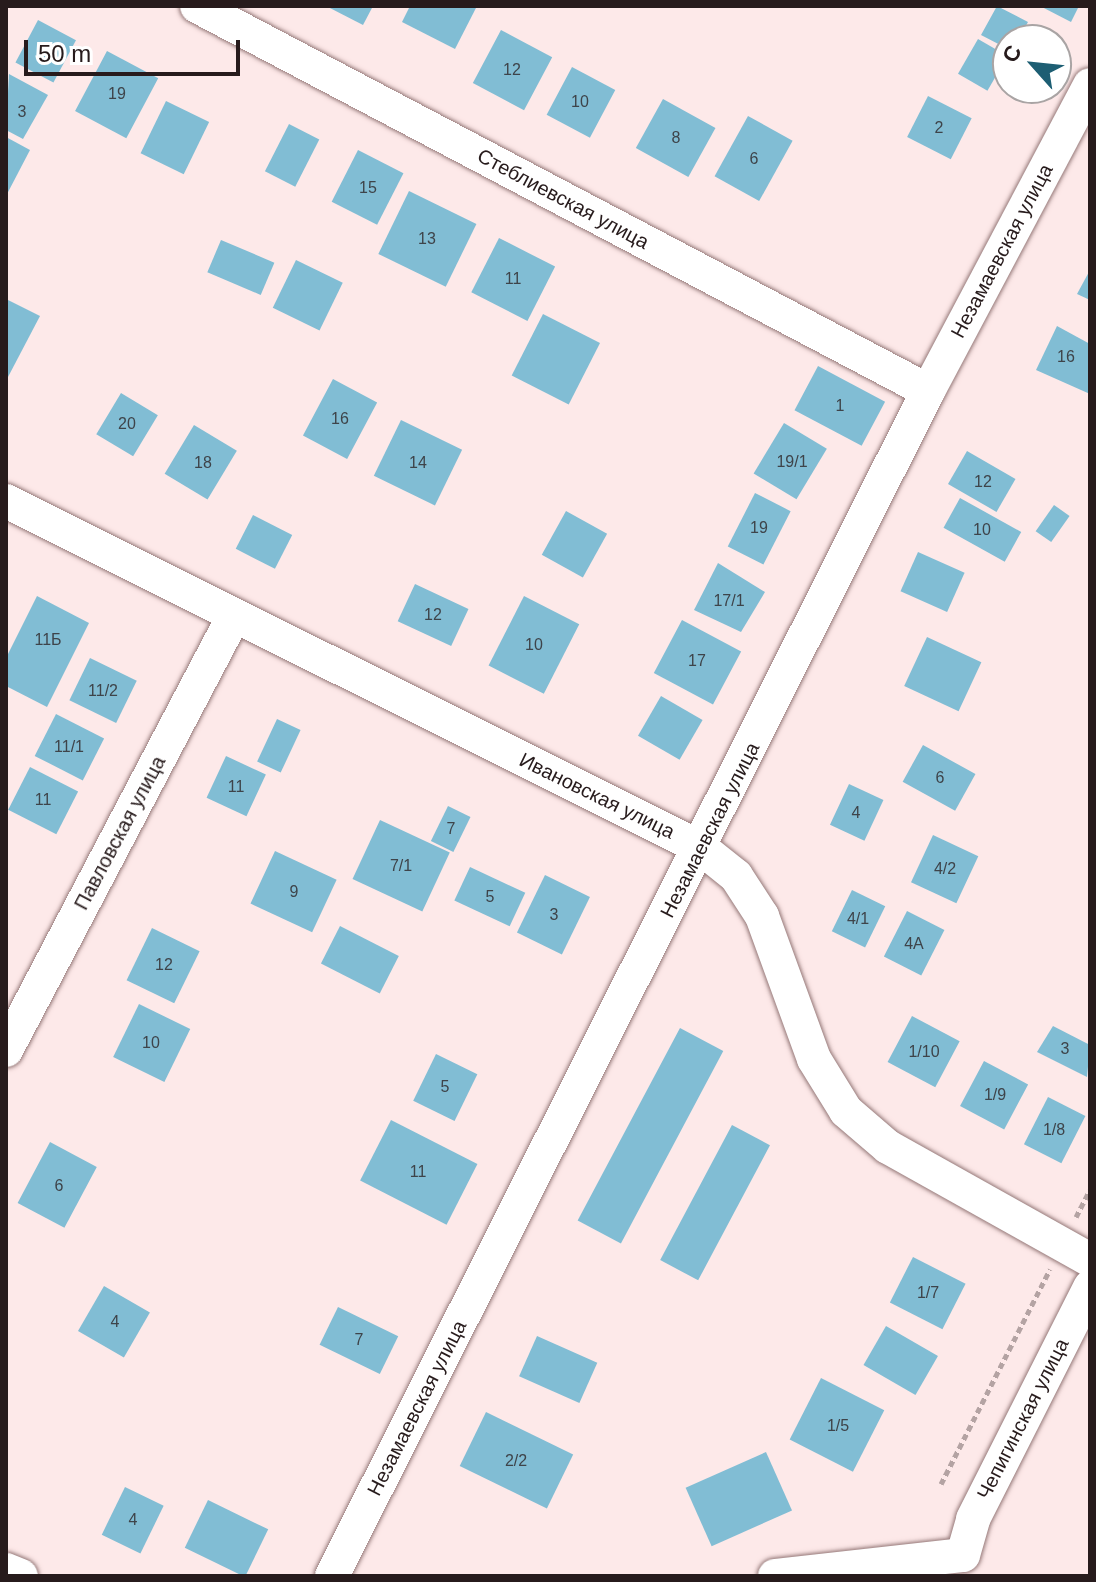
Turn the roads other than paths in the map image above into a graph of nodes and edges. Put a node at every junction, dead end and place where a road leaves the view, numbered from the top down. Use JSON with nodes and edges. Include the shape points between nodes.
{"nodes":[{"id":1,"x":197,"y":6,"type":"edge"},
{"id":2,"x":1090,"y":85,"type":"edge"},
{"id":3,"x":928,"y":391,"type":"junction"},
{"id":4,"x":6,"y":501,"type":"edge"},
{"id":5,"x":234,"y":616,"type":"junction"},
{"id":6,"x":701,"y":848,"type":"junction"},
{"id":7,"x":6,"y":1050,"type":"edge"},
{"id":8,"x":1076,"y":1253,"type":"edge"},
{"id":9,"x":1090,"y":1287,"type":"edge"},
{"id":10,"x":966,"y":1565,"type":"edge"},
{"id":11,"x":6,"y":1570,"type":"edge"},
{"id":12,"x":21,"y":1576,"type":"edge"},
{"id":13,"x":332,"y":1576,"type":"edge"},
{"id":14,"x":775,"y":1576,"type":"edge"}],
"edges":[{"from":1,"to":3,"type":"street","name":"Стеблиевская улица"},
{"from":2,"to":3,"type":"street","name":"Незамаевская улица"},
{"from":3,"to":6,"type":"street","name":"Незамаевская улица"},
{"from":4,"to":5,"type":"street","name":"Ивановская улица"},
{"from":5,"to":6,"type":"street","name":"Ивановская улица"},
{"from":5,"to":7,"type":"street","name":"Павловская улица"},
{"from":6,"to":8,"type":"street","name":"Ивановская улица","via":[[736,876],[762,916],[814,1059],[846,1111],[888,1147]]},
{"from":6,"to":13,"type":"street","name":"Незамаевская улица"},
{"from":9,"to":10,"type":"street","name":"Чепигинская улица","via":[[973,1519]]},
{"from":10,"to":14,"type":"street"},
{"from":11,"to":12,"type":"street"}]}
